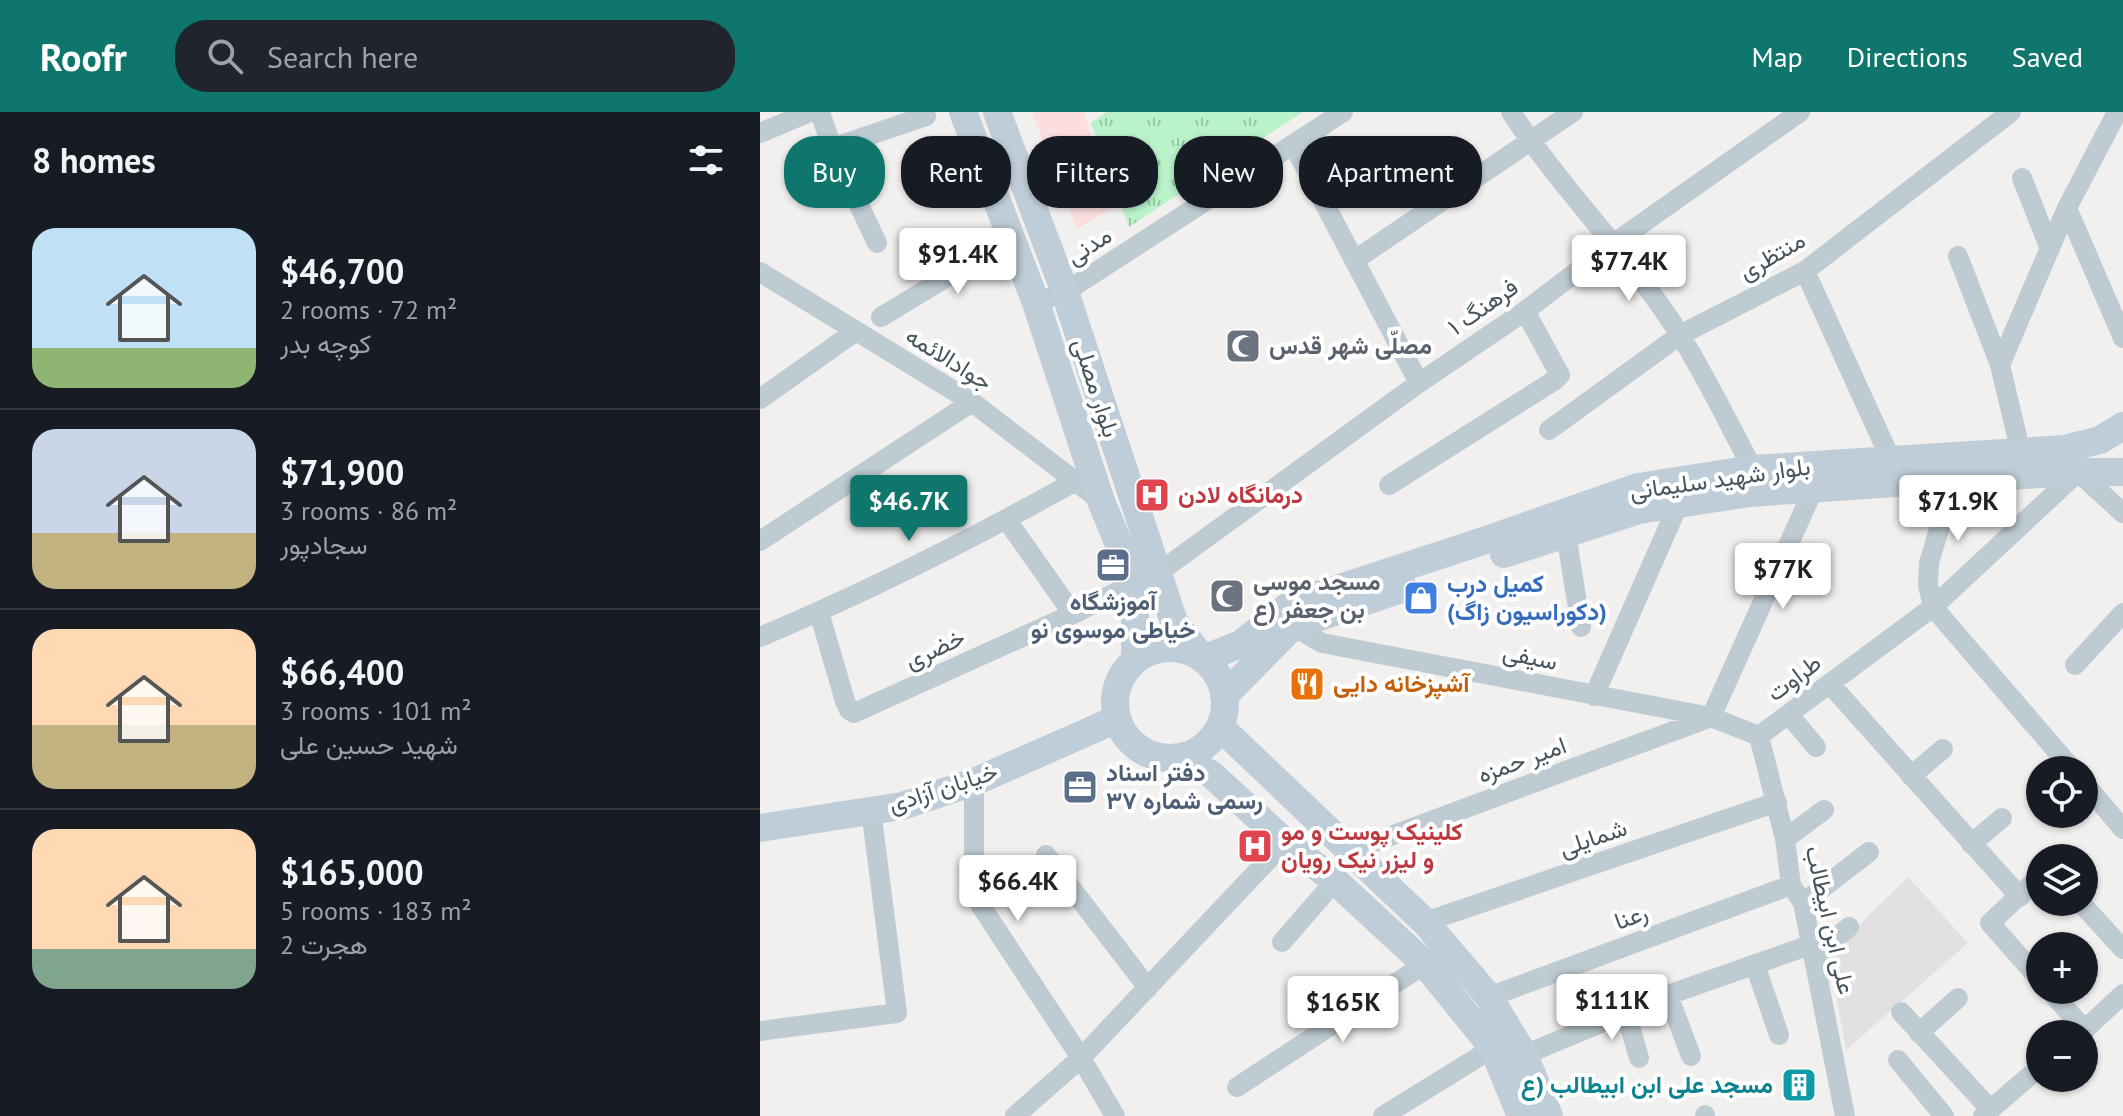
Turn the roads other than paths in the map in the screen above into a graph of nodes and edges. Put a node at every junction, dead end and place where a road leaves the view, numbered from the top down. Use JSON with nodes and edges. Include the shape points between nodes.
{"nodes":[{"id":1,"x":810,"y":112,"type":"edge"},
{"id":2,"x":820,"y":112,"type":"edge"},
{"id":3,"x":963,"y":112,"type":"edge"},
{"id":4,"x":997,"y":112,"type":"edge"},
{"id":5,"x":1343,"y":112,"type":"edge"},
{"id":6,"x":1511,"y":112,"type":"edge"},
{"id":7,"x":1573,"y":112,"type":"edge"},
{"id":8,"x":1800,"y":112,"type":"edge"},
{"id":9,"x":2011,"y":112,"type":"edge"},
{"id":10,"x":2117,"y":112,"type":"edge"},
{"id":11,"x":926,"y":116,"type":"dead end"},
{"id":12,"x":760,"y":133,"type":"edge"},
{"id":13,"x":828,"y":136,"type":"edge"},
{"id":14,"x":867,"y":136,"type":"edge"},
{"id":15,"x":1530,"y":142,"type":"junction"},
{"id":16,"x":1293,"y":144,"type":"junction"},
{"id":17,"x":2022,"y":178,"type":"dead end"},
{"id":18,"x":860,"y":208,"type":"edge"},
{"id":19,"x":2067,"y":208,"type":"junction"},
{"id":20,"x":1011,"y":238,"type":"junction"},
{"id":21,"x":877,"y":243,"type":"dead end"},
{"id":22,"x":1613,"y":244,"type":"junction"},
{"id":23,"x":2050,"y":249,"type":"junction"},
{"id":24,"x":1958,"y":256,"type":"dead end"},
{"id":25,"x":1355,"y":260,"type":"junction"},
{"id":26,"x":1805,"y":271,"type":"junction"},
{"id":27,"x":760,"y":272,"type":"edge"},
{"id":28,"x":1065,"y":292,"type":"junction"},
{"id":29,"x":1036,"y":303,"type":"junction"},
{"id":30,"x":1525,"y":311,"type":"junction"},
{"id":31,"x":881,"y":317,"type":"dead end"},
{"id":32,"x":856,"y":331,"type":"junction"},
{"id":33,"x":1680,"y":335,"type":"junction"},
{"id":34,"x":2123,"y":338,"type":"edge"},
{"id":35,"x":2000,"y":365,"type":"junction"},
{"id":36,"x":1419,"y":383,"type":"junction"},
{"id":37,"x":760,"y":399,"type":"edge"},
{"id":38,"x":972,"y":402,"type":"junction"},
{"id":39,"x":2123,"y":426,"type":"edge"},
{"id":40,"x":1549,"y":430,"type":"dead end"},
{"id":41,"x":2021,"y":453,"type":"junction"},
{"id":42,"x":1891,"y":460,"type":"junction"},
{"id":43,"x":1753,"y":469,"type":"junction"},
{"id":44,"x":2078,"y":472,"type":"junction"},
{"id":45,"x":2123,"y":472,"type":"edge"},
{"id":46,"x":1954,"y":479,"type":"junction"},
{"id":47,"x":1074,"y":482,"type":"junction"},
{"id":48,"x":1389,"y":485,"type":"dead end"},
{"id":49,"x":1814,"y":488,"type":"junction"},
{"id":50,"x":1101,"y":501,"type":"junction"},
{"id":51,"x":1679,"y":503,"type":"junction"},
{"id":52,"x":2123,"y":513,"type":"edge"},
{"id":53,"x":1006,"y":519,"type":"junction"},
{"id":54,"x":1566,"y":534,"type":"junction"},
{"id":55,"x":760,"y":541,"type":"edge"},
{"id":56,"x":1146,"y":578,"type":"junction"},
{"id":57,"x":1933,"y":607,"type":"junction"},
{"id":58,"x":819,"y":612,"type":"junction"},
{"id":59,"x":2123,"y":613,"type":"edge"},
{"id":60,"x":1073,"y":614,"type":"junction"},
{"id":61,"x":1293,"y":626,"type":"junction"},
{"id":62,"x":1581,"y":627,"type":"dead end"},
{"id":63,"x":760,"y":637,"type":"edge"},
{"id":64,"x":1203,"y":659,"type":"junction"},
{"id":65,"x":1135,"y":660,"type":"junction"},
{"id":66,"x":2075,"y":665,"type":"dead end"},
{"id":67,"x":1830,"y":684,"type":"junction"},
{"id":68,"x":1224,"y":696,"type":"junction"},
{"id":69,"x":1594,"y":696,"type":"junction"},
{"id":70,"x":1789,"y":715,"type":"junction"},
{"id":71,"x":1711,"y":717,"type":"junction"},
{"id":72,"x":1117,"y":719,"type":"junction"},
{"id":73,"x":1220,"y":727,"type":"junction"},
{"id":74,"x":1759,"y":736,"type":"junction"},
{"id":75,"x":1816,"y":747,"type":"dead end"},
{"id":76,"x":1943,"y":749,"type":"dead end"},
{"id":77,"x":2061,"y":756,"type":"edge"},
{"id":78,"x":1179,"y":757,"type":"junction"},
{"id":79,"x":1911,"y":776,"type":"junction"},
{"id":80,"x":974,"y":782,"type":"junction"},
{"id":81,"x":2098,"y":800,"type":"edge"},
{"id":82,"x":1777,"y":802,"type":"junction"},
{"id":83,"x":871,"y":810,"type":"junction"},
{"id":84,"x":1824,"y":810,"type":"dead end"},
{"id":85,"x":2002,"y":818,"type":"dead end"},
{"id":86,"x":760,"y":828,"type":"edge"},
{"id":87,"x":2123,"y":829,"type":"edge"},
{"id":88,"x":1785,"y":839,"type":"junction"},
{"id":89,"x":1285,"y":842,"type":"junction"},
{"id":90,"x":1971,"y":844,"type":"junction"},
{"id":91,"x":1350,"y":851,"type":"junction"},
{"id":92,"x":1869,"y":852,"type":"dead end"},
{"id":93,"x":1046,"y":855,"type":"dead end"},
{"id":94,"x":1335,"y":881,"type":"junction"},
{"id":95,"x":1791,"y":885,"type":"junction"},
{"id":96,"x":2026,"y":891,"type":"edge"},
{"id":97,"x":2020,"y":897,"type":"junction"},
{"id":98,"x":1803,"y":903,"type":"junction"},
{"id":99,"x":2093,"y":916,"type":"edge"},
{"id":100,"x":1425,"y":922,"type":"junction"},
{"id":101,"x":1849,"y":927,"type":"dead end"},
{"id":102,"x":1282,"y":942,"type":"dead end"},
{"id":103,"x":2123,"y":949,"type":"edge"},
{"id":104,"x":1812,"y":951,"type":"junction"},
{"id":105,"x":1425,"y":964,"type":"junction"},
{"id":106,"x":2026,"y":964,"type":"edge"},
{"id":107,"x":1755,"y":965,"type":"junction"},
{"id":108,"x":1148,"y":988,"type":"junction"},
{"id":109,"x":2123,"y":994,"type":"edge"},
{"id":110,"x":1668,"y":995,"type":"junction"},
{"id":111,"x":1489,"y":997,"type":"junction"},
{"id":112,"x":1958,"y":998,"type":"dead end"},
{"id":113,"x":2060,"y":1004,"type":"edge"},
{"id":114,"x":1901,"y":1012,"type":"dead end"},
{"id":115,"x":1626,"y":1013,"type":"junction"},
{"id":116,"x":2073,"y":1020,"type":"edge"},
{"id":117,"x":2095,"y":1020,"type":"edge"},
{"id":118,"x":760,"y":1031,"type":"edge"},
{"id":119,"x":1919,"y":1033,"type":"junction"},
{"id":120,"x":1779,"y":1035,"type":"dead end"},
{"id":121,"x":1493,"y":1048,"type":"junction"},
{"id":122,"x":1524,"y":1055,"type":"junction"},
{"id":123,"x":1691,"y":1056,"type":"dead end"},
{"id":124,"x":1081,"y":1058,"type":"junction"},
{"id":125,"x":1639,"y":1058,"type":"dead end"},
{"id":126,"x":1898,"y":1060,"type":"dead end"},
{"id":127,"x":2026,"y":1079,"type":"edge"},
{"id":128,"x":1237,"y":1087,"type":"dead end"},
{"id":129,"x":1986,"y":1113,"type":"edge"},
{"id":130,"x":1015,"y":1116,"type":"edge"},
{"id":131,"x":1115,"y":1116,"type":"edge"},
{"id":132,"x":1383,"y":1116,"type":"edge"},
{"id":133,"x":1521,"y":1116,"type":"edge"},
{"id":134,"x":1549,"y":1116,"type":"edge"},
{"id":135,"x":1845,"y":1116,"type":"edge"},
{"id":136,"x":1944,"y":1116,"type":"edge"}],
"edges":[{"from":1,"to":12,"type":"street"},
{"from":2,"to":13,"type":"street"},
{"from":3,"to":20,"type":"main road","name":"بلوار مصلی"},
{"from":4,"to":28,"type":"main road","name":"بلوار مصلی"},
{"from":5,"to":16,"type":"street","name":"مدنی"},
{"from":6,"to":15,"type":"street"},
{"from":7,"to":15,"type":"street"},
{"from":8,"to":22,"type":"street","name":"فرهنگ ۱"},
{"from":9,"to":26,"type":"street","name":"منتظری"},
{"from":10,"to":19,"type":"street"},
{"from":11,"to":14,"type":"street"},
{"from":15,"to":22,"type":"street"},
{"from":15,"to":25,"type":"street"},
{"from":16,"to":25,"type":"street"},
{"from":16,"to":28,"type":"street","name":"مدنی"},
{"from":17,"to":23,"type":"street"},
{"from":18,"to":21,"type":"street"},
{"from":19,"to":23,"type":"street"},
{"from":19,"to":34,"type":"street"},
{"from":20,"to":29,"type":"main road","name":"بلوار مصلی"},
{"from":20,"to":31,"type":"street"},
{"from":22,"to":30,"type":"street","name":"فرهنگ ۱"},
{"from":22,"to":33,"type":"street"},
{"from":23,"to":35,"type":"street"},
{"from":24,"to":35,"type":"street"},
{"from":25,"to":36,"type":"street"},
{"from":26,"to":33,"type":"street","name":"منتظری"},
{"from":26,"to":42,"type":"street"},
{"from":27,"to":32,"type":"street","name":"جوادالائمه"},
{"from":28,"to":29,"type":"street","name":"مدنی"},
{"from":28,"to":56,"type":"main road","name":"بلوار مصلی"},
{"from":29,"to":50,"type":"main road","name":"بلوار مصلی"},
{"from":30,"to":36,"type":"street","name":"فرهنگ ۱"},
{"from":30,"to":48,"type":"street","via":[[1560,375]]},
{"from":32,"to":37,"type":"street"},
{"from":32,"to":38,"type":"street","name":"جوادالائمه"},
{"from":33,"to":40,"type":"street","name":"منتظری"},
{"from":33,"to":43,"type":"street"},
{"from":35,"to":41,"type":"street"},
{"from":36,"to":56,"type":"street","name":"فرهنگ ۱"},
{"from":38,"to":47,"type":"street","name":"جوادالائمه"},
{"from":38,"to":55,"type":"street"},
{"from":39,"to":41,"type":"main road","name":"بلوار شهید سلیمانی","via":[[2100,440]]},
{"from":41,"to":42,"type":"main road","name":"بلوار شهید سلیمانی"},
{"from":42,"to":43,"type":"main road","name":"بلوار شهید سلیمانی"},
{"from":43,"to":64,"type":"main road","name":"بلوار شهید سلیمانی","via":[[1638,487],[1291,604],[1241,644]]},
{"from":44,"to":45,"type":"main road","name":"بلوار شهید سلیمانی"},
{"from":44,"to":46,"type":"main road","name":"بلوار شهید سلیمانی"},
{"from":44,"to":52,"type":"street"},
{"from":44,"to":57,"type":"street","name":"طراوت"},
{"from":46,"to":49,"type":"main road","name":"بلوار شهید سلیمانی"},
{"from":46,"to":57,"type":"street","via":[[1929,563]]},
{"from":47,"to":50,"type":"street","name":"جوادالائمه"},
{"from":47,"to":53,"type":"street"},
{"from":49,"to":51,"type":"main road","name":"بلوار شهید سلیمانی"},
{"from":49,"to":71,"type":"street"},
{"from":50,"to":56,"type":"main road","name":"بلوار مصلی"},
{"from":51,"to":54,"type":"main road","name":"بلوار شهید سلیمانی"},
{"from":51,"to":69,"type":"street"},
{"from":53,"to":58,"type":"street"},
{"from":53,"to":60,"type":"street"},
{"from":54,"to":61,"type":"main road","name":"بلوار شهید سلیمانی"},
{"from":54,"to":62,"type":"street"},
{"from":56,"to":60,"type":"street","name":"خضری"},
{"from":56,"to":64,"type":"main road","name":"بلوار مصلی"},
{"from":56,"to":65,"type":"main road","name":"بلوار مصلی"},
{"from":57,"to":67,"type":"street","name":"طراوت"},
{"from":57,"to":77,"type":"street"},
{"from":58,"to":60,"type":"street","name":"خضری","via":[[845,701],[854,713]]},
{"from":58,"to":63,"type":"street"},
{"from":59,"to":66,"type":"street"},
{"from":61,"to":68,"type":"main road","name":"بلوار شهید سلیمانی"},
{"from":61,"to":69,"type":"street","name":"سیفی","via":[[1322,643]]},
{"from":64,"to":65,"type":"main road","via":[[1169,648]]},
{"from":64,"to":68,"type":"main road","via":[[1221,682]]},
{"from":65,"to":72,"type":"main road","via":[[1117,687]]},
{"from":67,"to":70,"type":"street","name":"طراوت"},
{"from":67,"to":79,"type":"street"},
{"from":68,"to":73,"type":"main road"},
{"from":69,"to":71,"type":"street","name":"سیفی"},
{"from":70,"to":74,"type":"street","name":"طراوت"},
{"from":70,"to":75,"type":"street"},
{"from":71,"to":74,"type":"street","name":"سیفی"},
{"from":71,"to":91,"type":"street","name":"امیر حمزه"},
{"from":72,"to":78,"type":"main road","via":[[1139,748],[1155,756]]},
{"from":72,"to":80,"type":"main road","name":"خیابان آزادی"},
{"from":73,"to":78,"type":"main road","via":[[1207,743]]},
{"from":73,"to":91,"type":"main road"},
{"from":74,"to":82,"type":"street","name":"علی ابن ابیطالب"},
{"from":76,"to":79,"type":"street"},
{"from":78,"to":89,"type":"main road","via":[[1211,774]]},
{"from":79,"to":90,"type":"street"},
{"from":80,"to":83,"type":"main road","name":"خیابان آزادی","via":[[902,806]]},
{"from":80,"to":124,"type":"street","via":[[974,886],[981,906]]},
{"from":81,"to":87,"type":"street"},
{"from":82,"to":88,"type":"street","name":"علی ابن ابیطالب"},
{"from":82,"to":100,"type":"street","name":"شمایلی"},
{"from":83,"to":86,"type":"main road","name":"خیابان آزادی"},
{"from":83,"to":118,"type":"street","via":[[897,1013]]},
{"from":84,"to":88,"type":"street"},
{"from":85,"to":90,"type":"street"},
{"from":88,"to":95,"type":"street","name":"علی ابن ابیطالب"},
{"from":89,"to":94,"type":"main road"},
{"from":89,"to":108,"type":"street"},
{"from":90,"to":97,"type":"street"},
{"from":91,"to":100,"type":"main road"},
{"from":92,"to":98,"type":"street"},
{"from":93,"to":108,"type":"street"},
{"from":94,"to":102,"type":"street"},
{"from":94,"to":105,"type":"main road"},
{"from":95,"to":98,"type":"street","name":"علی ابن ابیطالب"},
{"from":95,"to":111,"type":"street","name":"رعنا"},
{"from":96,"to":97,"type":"street"},
{"from":97,"to":106,"type":"street","via":[[1990,923]]},
{"from":98,"to":104,"type":"street","name":"علی ابن ابیطالب"},
{"from":99,"to":103,"type":"street"},
{"from":100,"to":111,"type":"main road"},
{"from":101,"to":104,"type":"street"},
{"from":104,"to":107,"type":"street"},
{"from":104,"to":135,"type":"street","name":"علی ابن ابیطالب"},
{"from":105,"to":121,"type":"main road"},
{"from":105,"to":128,"type":"street"},
{"from":107,"to":110,"type":"street"},
{"from":107,"to":120,"type":"street"},
{"from":108,"to":124,"type":"street"},
{"from":109,"to":117,"type":"street"},
{"from":110,"to":115,"type":"street"},
{"from":110,"to":123,"type":"street"},
{"from":111,"to":122,"type":"main road"},
{"from":112,"to":119,"type":"street"},
{"from":113,"to":116,"type":"street"},
{"from":114,"to":119,"type":"street"},
{"from":115,"to":122,"type":"street"},
{"from":115,"to":125,"type":"street"},
{"from":119,"to":129,"type":"street"},
{"from":121,"to":132,"type":"street"},
{"from":121,"to":133,"type":"main road"},
{"from":122,"to":134,"type":"main road"},
{"from":124,"to":130,"type":"street"},
{"from":124,"to":131,"type":"street"},
{"from":126,"to":136,"type":"street"},
{"from":127,"to":129,"type":"street"}]}
